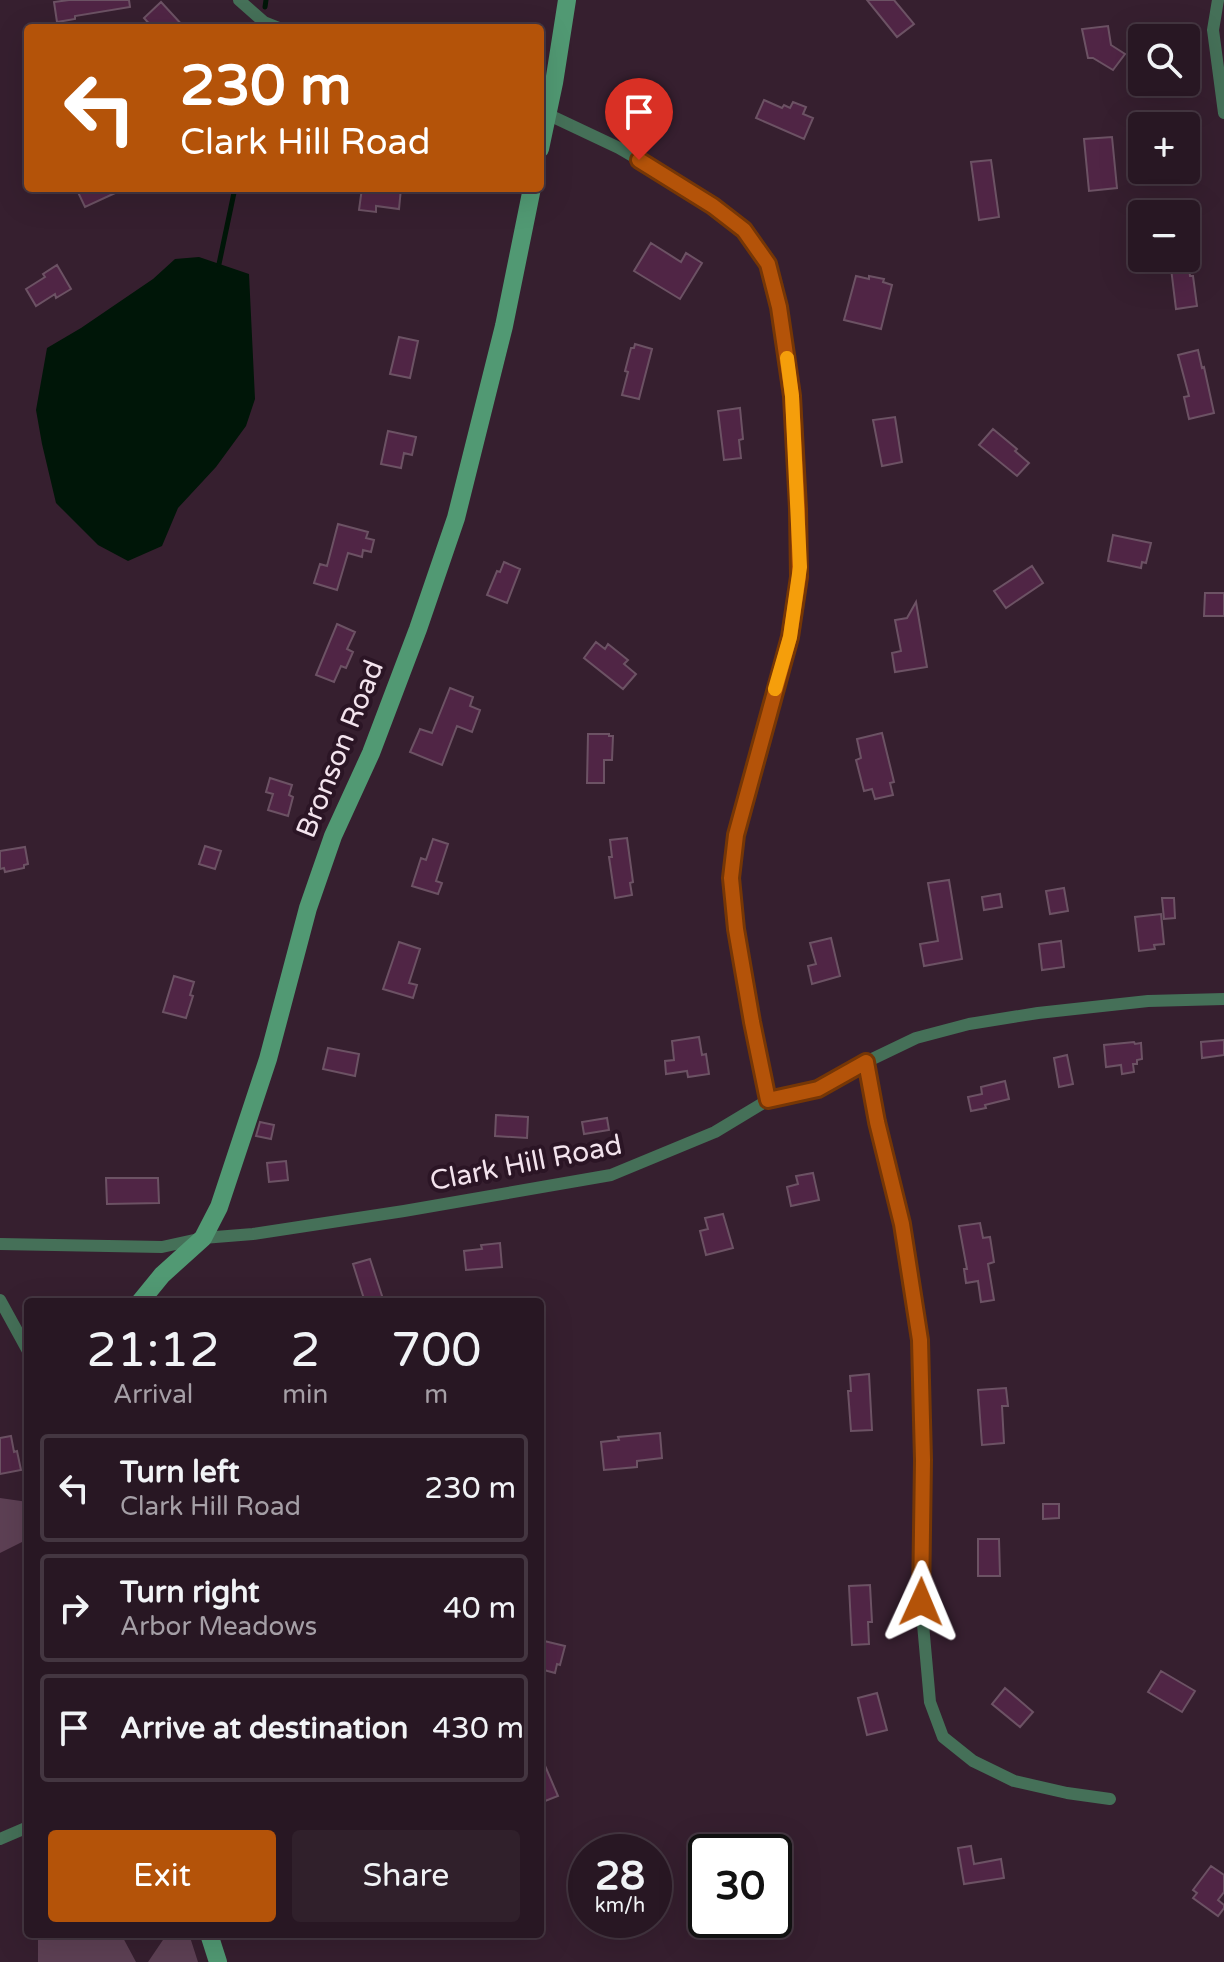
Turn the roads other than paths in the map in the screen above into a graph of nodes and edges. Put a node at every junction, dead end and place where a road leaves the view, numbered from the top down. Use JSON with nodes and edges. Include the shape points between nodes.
{"nodes":[{"id":1,"x":239,"y":0,"type":"edge"},
{"id":2,"x":567,"y":0,"type":"edge"},
{"id":3,"x":1218,"y":0,"type":"edge"},
{"id":4,"x":269,"y":24,"type":"edge"},
{"id":5,"x":547,"y":82,"type":"edge"},
{"id":6,"x":1224,"y":113,"type":"edge"},
{"id":7,"x":547,"y":114,"type":"junction"},
{"id":8,"x":544,"y":129,"type":"edge"},
{"id":9,"x":531,"y":192,"type":"edge"},
{"id":10,"x":1224,"y":999,"type":"edge"},
{"id":11,"x":866,"y":1062,"type":"junction"},
{"id":12,"x":768,"y":1100,"type":"junction"},
{"id":13,"x":203,"y":1238,"type":"junction"},
{"id":14,"x":0,"y":1244,"type":"edge"},
{"id":15,"x":143,"y":1298,"type":"edge"},
{"id":16,"x":0,"y":1300,"type":"edge"},
{"id":17,"x":24,"y":1344,"type":"edge"},
{"id":18,"x":1110,"y":1799,"type":"dead end"},
{"id":19,"x":24,"y":1829,"type":"edge"},
{"id":20,"x":0,"y":1839,"type":"edge"},
{"id":21,"x":210,"y":1938,"type":"edge"},
{"id":22,"x":218,"y":1962,"type":"edge"}],
"edges":[{"from":1,"to":4,"type":"street"},
{"from":2,"to":5,"type":"street"},
{"from":3,"to":6,"type":"street","via":[[1213,30]]},
{"from":5,"to":7,"type":"street"},
{"from":7,"to":8,"type":"street"},
{"from":7,"to":12,"type":"street","via":[[679,183],[744,230],[768,264],[779,307],[792,396],[799,577],[790,637],[736,835],[731,878]]},
{"from":9,"to":13,"type":"street","name":"Bronson Road","via":[[456,518],[371,753],[333,836],[268,1059],[219,1207]]},
{"from":10,"to":11,"type":"street","name":"Clark Hill Road","via":[[1148,1001],[969,1024],[916,1038]]},
{"from":11,"to":12,"type":"street","name":"Clark Hill Road","via":[[818,1089]]},
{"from":11,"to":18,"type":"street","via":[[902,1224],[920,1340],[921,1602],[930,1702],[943,1737],[973,1761],[1014,1781]]},
{"from":12,"to":13,"type":"street","name":"Clark Hill Road","via":[[715,1132],[611,1175]]},
{"from":13,"to":14,"type":"street","name":"Clark Hill Road","via":[[162,1247]]},
{"from":13,"to":15,"type":"street","name":"Bronson Road"},
{"from":16,"to":17,"type":"street"},
{"from":19,"to":20,"type":"street"},
{"from":21,"to":22,"type":"street"}]}
